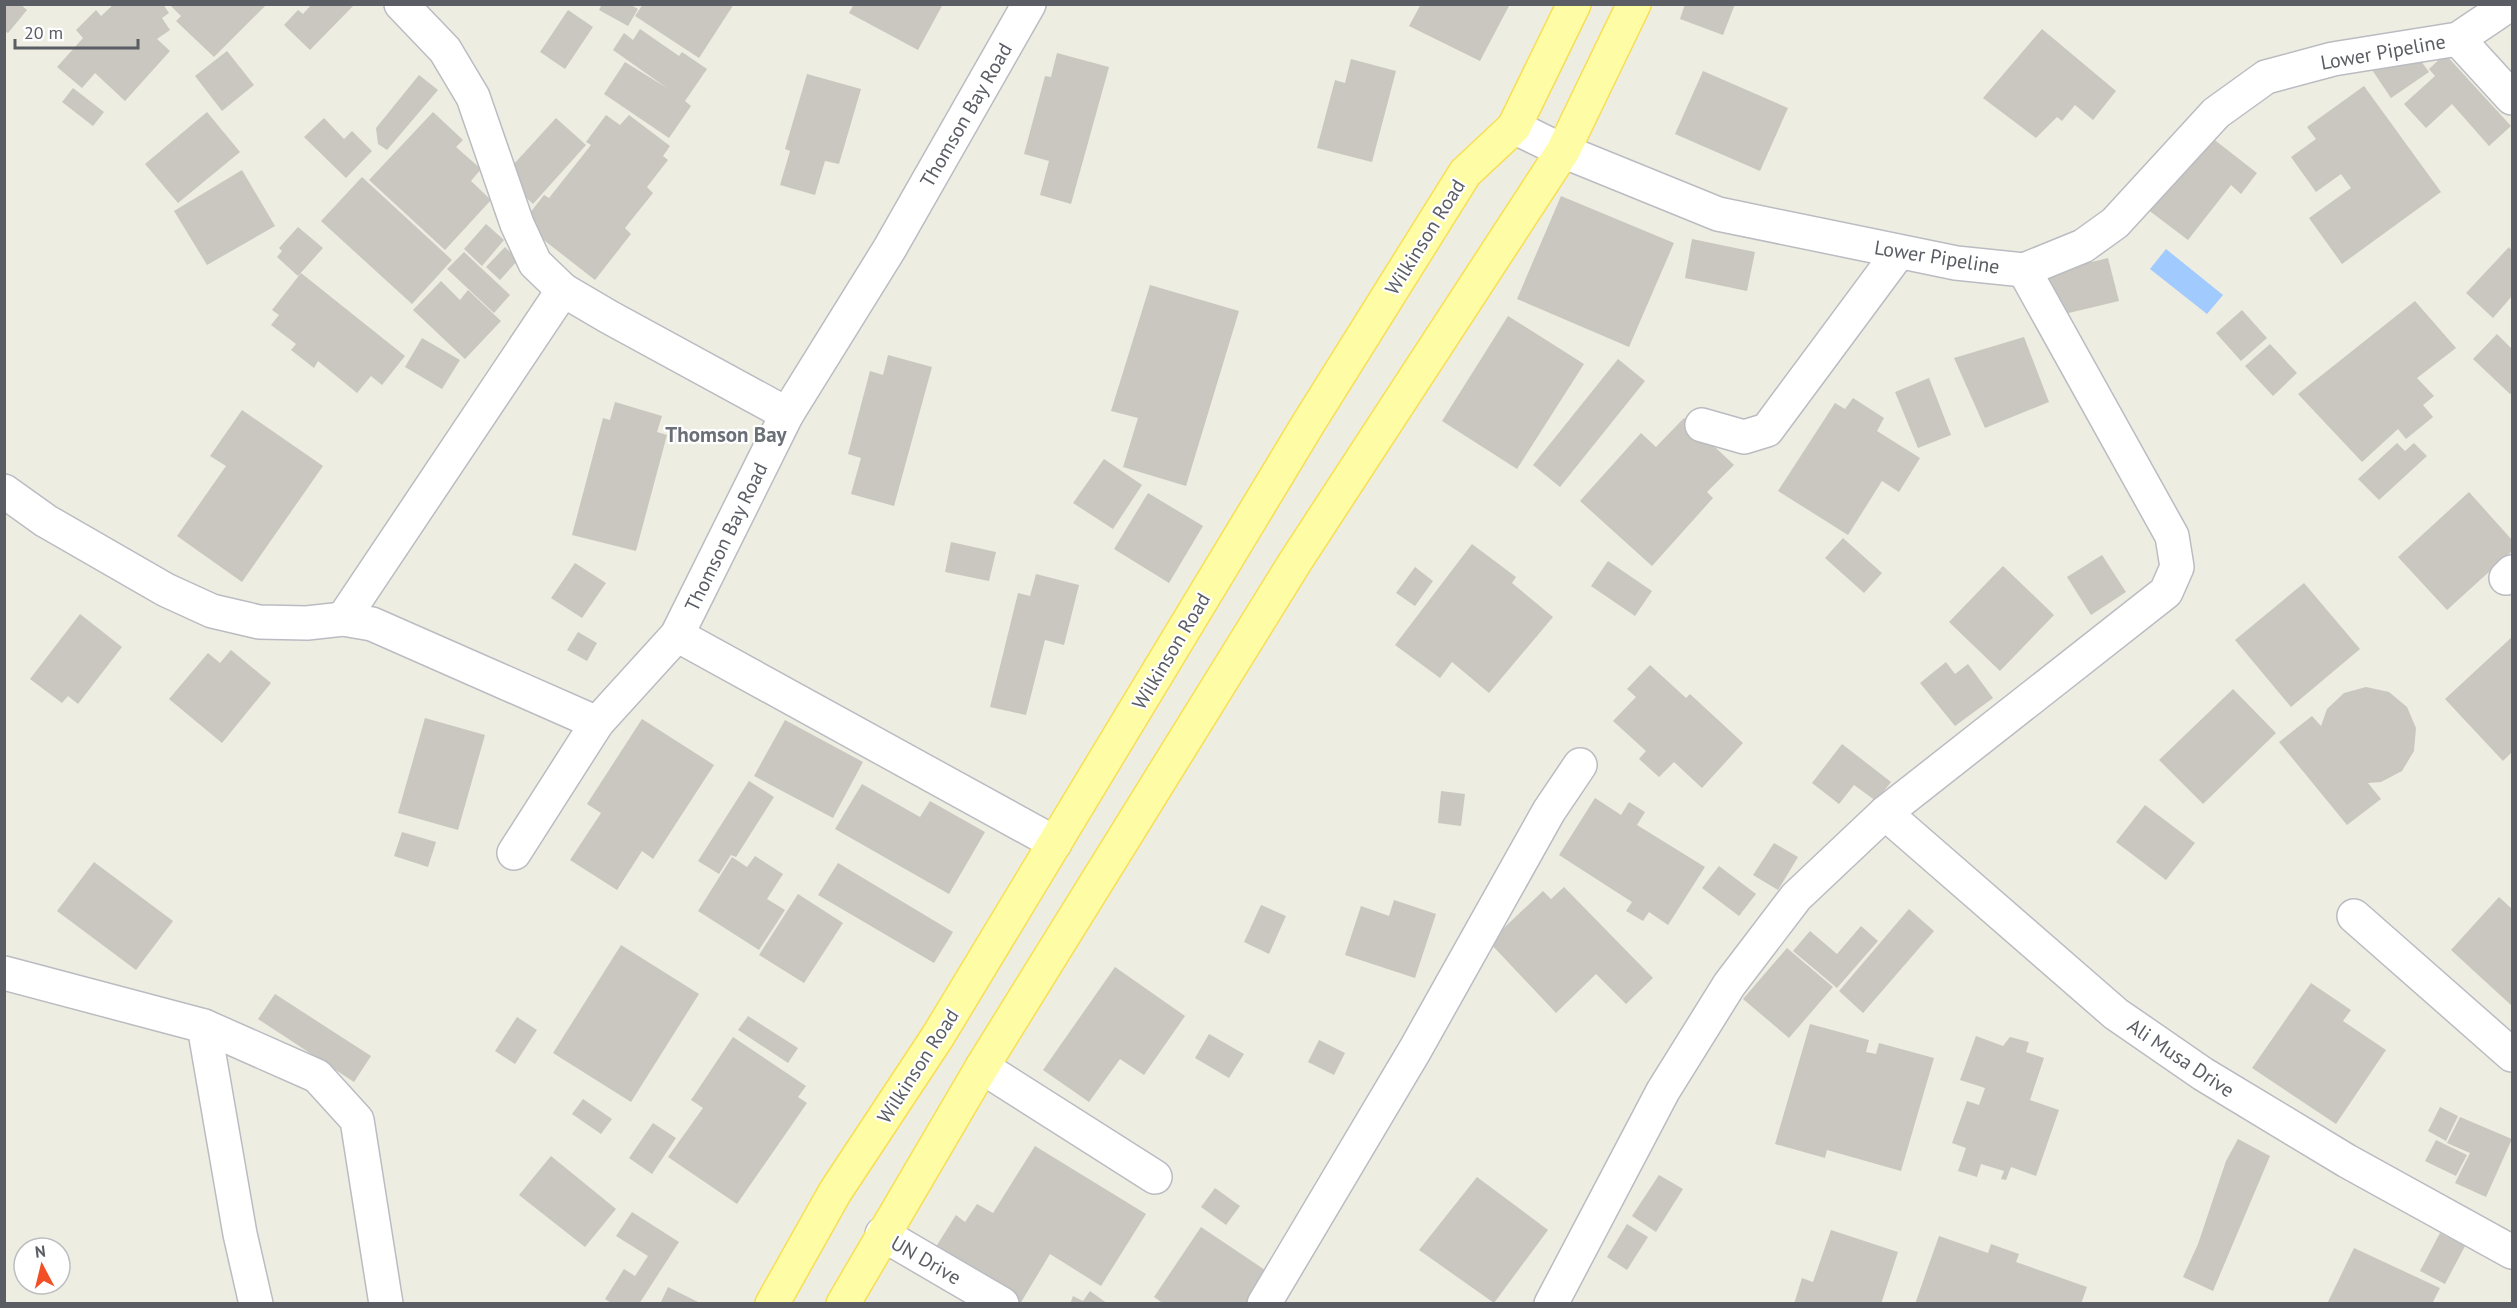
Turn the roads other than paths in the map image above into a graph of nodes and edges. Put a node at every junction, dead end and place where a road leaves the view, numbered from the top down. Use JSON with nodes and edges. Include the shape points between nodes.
{"nodes":[{"id":1,"x":401,"y":4,"type":"edge"},
{"id":2,"x":1029,"y":4,"type":"edge"},
{"id":3,"x":1574,"y":4,"type":"edge"},
{"id":4,"x":1634,"y":4,"type":"edge"},
{"id":5,"x":2510,"y":4,"type":"edge"},
{"id":6,"x":2458,"y":39,"type":"junction"},
{"id":7,"x":2512,"y":98,"type":"edge"},
{"id":8,"x":1514,"y":127,"type":"junction"},
{"id":9,"x":1563,"y":151,"type":"junction"},
{"id":10,"x":1899,"y":252,"type":"junction"},
{"id":11,"x":2024,"y":270,"type":"junction"},
{"id":12,"x":563,"y":290,"type":"junction"},
{"id":13,"x":787,"y":414,"type":"junction"},
{"id":14,"x":1702,"y":425,"type":"dead end"},
{"id":15,"x":4,"y":491,"type":"edge"},
{"id":16,"x":343,"y":619,"type":"junction"},
{"id":17,"x":677,"y":635,"type":"junction"},
{"id":18,"x":597,"y":723,"type":"junction"},
{"id":19,"x":1580,"y":765,"type":"dead end"},
{"id":20,"x":1885,"y":813,"type":"junction"},
{"id":21,"x":1055,"y":843,"type":"junction"},
{"id":22,"x":514,"y":853,"type":"dead end"},
{"id":23,"x":2354,"y":916,"type":"dead end"},
{"id":24,"x":4,"y":973,"type":"edge"},
{"id":25,"x":204,"y":1026,"type":"junction"},
{"id":26,"x":2512,"y":1055,"type":"edge"},
{"id":27,"x":982,"y":1067,"type":"junction"},
{"id":28,"x":1155,"y":1177,"type":"dead end"},
{"id":29,"x":882,"y":1234,"type":"junction"},
{"id":30,"x":2510,"y":1247,"type":"edge"},
{"id":31,"x":256,"y":1304,"type":"edge"},
{"id":32,"x":386,"y":1304,"type":"edge"},
{"id":33,"x":772,"y":1304,"type":"edge"},
{"id":34,"x":843,"y":1304,"type":"edge"},
{"id":35,"x":1002,"y":1304,"type":"edge"},
{"id":36,"x":1264,"y":1304,"type":"edge"},
{"id":37,"x":1551,"y":1304,"type":"edge"}],
"edges":[{"from":1,"to":12,"type":"street","via":[[445,50],[472,97],[535,263]]},
{"from":2,"to":13,"type":"street","name":"Thomson Bay Road","via":[[890,248]]},
{"from":3,"to":8,"type":"main road","name":"Wilkinson Road"},
{"from":4,"to":9,"type":"main road"},
{"from":5,"to":6,"type":"street","name":"Lower Pipeline"},
{"from":6,"to":7,"type":"street"},
{"from":6,"to":11,"type":"street","name":"Lower Pipeline","via":[[2333,59],[2266,77],[2216,113],[2115,223],[2083,246]]},
{"from":8,"to":9,"type":"street","name":"Lower Pipeline"},
{"from":8,"to":21,"type":"main road","name":"Wilkinson Road","via":[[1465,173]]},
{"from":9,"to":10,"type":"street","name":"Lower Pipeline","via":[[1718,213]]},
{"from":9,"to":27,"type":"main road","via":[[1295,562]]},
{"from":10,"to":11,"type":"street","name":"Lower Pipeline"},
{"from":10,"to":14,"type":"street","via":[[1767,430],[1744,437]]},
{"from":11,"to":20,"type":"street","via":[[2172,536],[2177,567],[2166,592]]},
{"from":12,"to":13,"type":"street"},
{"from":12,"to":16,"type":"street"},
{"from":13,"to":17,"type":"street","name":"Thomson Bay Road"},
{"from":15,"to":16,"type":"street","via":[[56,527],[165,590],[212,611],[259,622]]},
{"from":16,"to":18,"type":"street","via":[[372,624]]},
{"from":17,"to":18,"type":"street"},
{"from":17,"to":21,"type":"street","name":"Thomson Bay Road"},
{"from":18,"to":22,"type":"street"},
{"from":19,"to":36,"type":"street","via":[[1549,811],[1415,1050]]},
{"from":20,"to":30,"type":"street","name":"Ali Musa Drive","via":[[2116,1014],[2202,1074],[2347,1161]]},
{"from":20,"to":37,"type":"street","via":[[1796,897],[1729,985],[1663,1091]]},
{"from":21,"to":33,"type":"main road","name":"Wilkinson Road","via":[[938,1036],[835,1192]]},
{"from":23,"to":26,"type":"street"},
{"from":24,"to":25,"type":"street"},
{"from":25,"to":31,"type":"street"},
{"from":25,"to":32,"type":"street","via":[[317,1076],[357,1120]]},
{"from":27,"to":28,"type":"street"},
{"from":27,"to":29,"type":"main road"},
{"from":29,"to":34,"type":"main road"},
{"from":29,"to":35,"type":"street","name":"UN Drive"}]}
